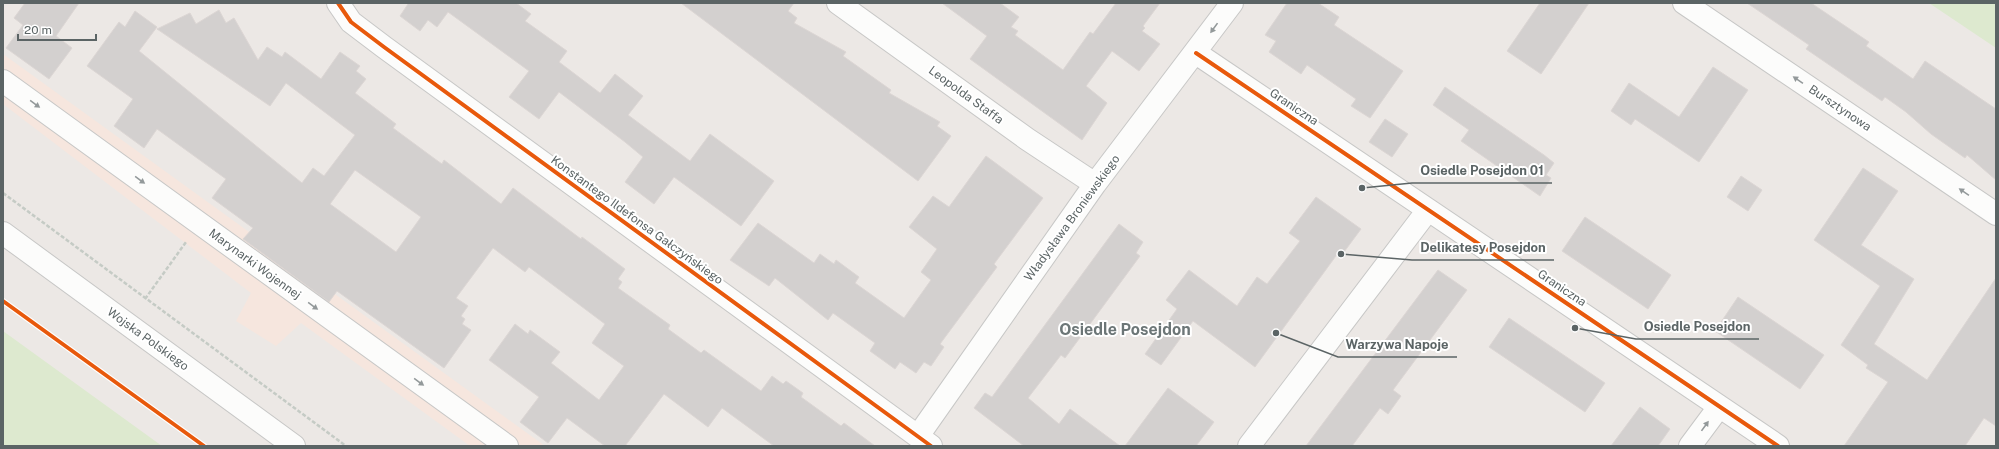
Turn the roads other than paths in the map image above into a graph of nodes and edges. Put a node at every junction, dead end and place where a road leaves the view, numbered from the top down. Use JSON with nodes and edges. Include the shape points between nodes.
{"nodes":[{"id":1,"x":338,"y":3,"type":"edge"},
{"id":2,"x":838,"y":3,"type":"edge"},
{"id":3,"x":1232,"y":3,"type":"edge"},
{"id":4,"x":1684,"y":3,"type":"edge"},
{"id":5,"x":1196,"y":53,"type":"junction"},
{"id":6,"x":3,"y":81,"type":"edge"},
{"id":7,"x":1095,"y":184,"type":"junction"},
{"id":8,"x":1428,"y":210,"type":"junction"},
{"id":9,"x":1996,"y":214,"type":"edge"},
{"id":10,"x":3,"y":233,"type":"edge"},
{"id":11,"x":1719,"y":407,"type":"junction"},
{"id":12,"x":924,"y":441,"type":"edge"},
{"id":13,"x":294,"y":446,"type":"edge"},
{"id":14,"x":507,"y":446,"type":"edge"},
{"id":15,"x":1249,"y":446,"type":"edge"},
{"id":16,"x":1690,"y":446,"type":"edge"},
{"id":17,"x":1778,"y":446,"type":"edge"}],
"edges":[{"from":1,"to":12,"type":"street","name":"Konstantego Ildefonsa Gałczyńskiego","via":[[351,22],[384,47]]},
{"from":2,"to":7,"type":"street","name":"Leopolda Staffa","via":[[1027,139]]},
{"from":3,"to":5,"type":"street","name":"Władysława Broniewskiego","one_way":true},
{"from":9,"to":4,"type":"street","name":"Bursztynowa","one_way":true},
{"from":5,"to":7,"type":"street","name":"Władysława Broniewskiego"},
{"from":5,"to":8,"type":"street","name":"Graniczna"},
{"from":6,"to":14,"type":"street","name":"Marynarki Wojennej","one_way":true},
{"from":7,"to":12,"type":"street","name":"Władysława Broniewskiego"},
{"from":8,"to":11,"type":"street","name":"Graniczna"},
{"from":8,"to":15,"type":"street"},
{"from":10,"to":13,"type":"street","name":"Wojska Polskiego"},
{"from":16,"to":11,"type":"street","one_way":true},
{"from":11,"to":17,"type":"street","name":"Graniczna"}]}
